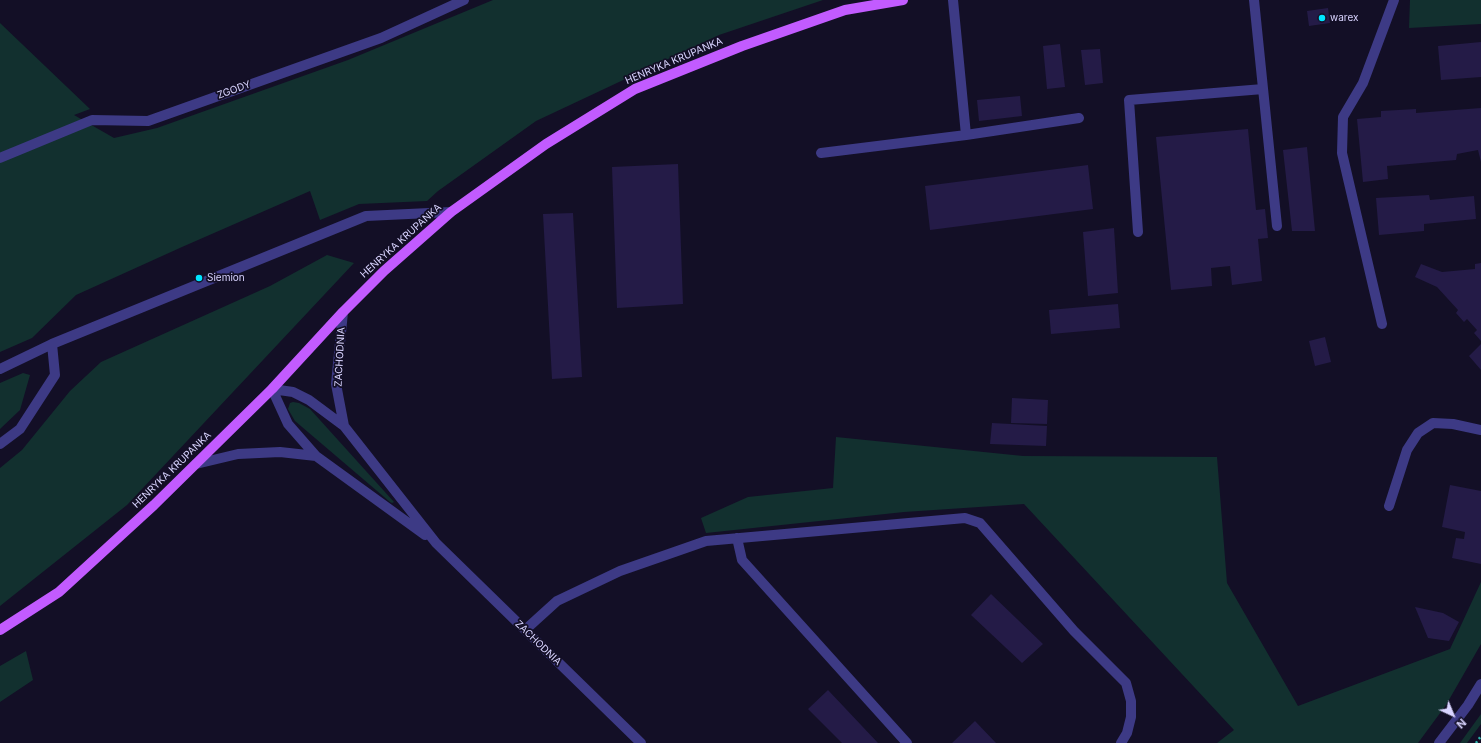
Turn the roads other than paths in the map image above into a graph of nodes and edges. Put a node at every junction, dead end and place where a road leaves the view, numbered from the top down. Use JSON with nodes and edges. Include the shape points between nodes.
{"nodes":[{"id":1,"x":464,"y":0,"type":"edge"},
{"id":2,"x":903,"y":0,"type":"edge"},
{"id":3,"x":953,"y":0,"type":"edge"},
{"id":4,"x":1254,"y":0,"type":"edge"},
{"id":5,"x":1394,"y":0,"type":"edge"},
{"id":6,"x":1263,"y":89,"type":"junction"},
{"id":7,"x":1079,"y":118,"type":"dead end"},
{"id":8,"x":966,"y":135,"type":"junction"},
{"id":9,"x":821,"y":154,"type":"dead end"},
{"id":10,"x":0,"y":158,"type":"edge"},
{"id":11,"x":452,"y":212,"type":"junction"},
{"id":12,"x":1277,"y":226,"type":"dead end"},
{"id":13,"x":1138,"y":232,"type":"dead end"},
{"id":14,"x":343,"y":312,"type":"junction"},
{"id":15,"x":1382,"y":324,"type":"dead end"},
{"id":16,"x":52,"y":344,"type":"junction"},
{"id":17,"x":0,"y":369,"type":"edge"},
{"id":18,"x":272,"y":389,"type":"junction"},
{"id":19,"x":344,"y":426,"type":"junction"},
{"id":20,"x":1481,"y":430,"type":"edge"},
{"id":21,"x":0,"y":444,"type":"edge"},
{"id":22,"x":316,"y":456,"type":"junction"},
{"id":23,"x":196,"y":464,"type":"junction"},
{"id":24,"x":1389,"y":506,"type":"dead end"},
{"id":25,"x":737,"y":538,"type":"junction"},
{"id":26,"x":436,"y":543,"type":"junction"},
{"id":27,"x":0,"y":630,"type":"edge"},
{"id":28,"x":525,"y":630,"type":"junction"},
{"id":29,"x":1481,"y":684,"type":"edge"},
{"id":30,"x":641,"y":743,"type":"edge"},
{"id":31,"x":906,"y":743,"type":"edge"},
{"id":32,"x":1120,"y":743,"type":"edge"},
{"id":33,"x":1439,"y":743,"type":"edge"}],
"edges":[{"from":1,"to":10,"type":"street","name":"ZGODY","via":[[381,38],[148,121],[92,120]]},
{"from":2,"to":11,"type":"main road","name":"HENRYKA KRUPANKA","via":[[845,10],[742,46],[635,89],[546,144]]},
{"from":3,"to":8,"type":"street"},
{"from":4,"to":6,"type":"street"},
{"from":5,"to":15,"type":"street","via":[[1363,83],[1343,117],[1342,153]]},
{"from":6,"to":12,"type":"street"},
{"from":6,"to":13,"type":"street","via":[[1129,100]]},
{"from":7,"to":8,"type":"street"},
{"from":8,"to":9,"type":"street"},
{"from":11,"to":14,"type":"main road","name":"HENRYKA KRUPANKA","via":[[384,271]]},
{"from":11,"to":16,"type":"street","via":[[366,216]]},
{"from":14,"to":18,"type":"main road","name":"HENRYKA KRUPANKA"},
{"from":14,"to":19,"type":"street","name":"ZACHODNIA","via":[[336,384]]},
{"from":16,"to":17,"type":"street"},
{"from":16,"to":21,"type":"street","via":[[54,375],[20,429]]},
{"from":18,"to":19,"type":"street","name":"ZACHODNIA","via":[[293,392],[303,397]]},
{"from":18,"to":22,"type":"street","name":"ZACHODNIA","via":[[288,424]]},
{"from":18,"to":23,"type":"main road","name":"HENRYKA KRUPANKA"},
{"from":19,"to":26,"type":"street","name":"ZACHODNIA"},
{"from":20,"to":24,"type":"street","via":[[1434,423],[1418,433],[1407,450]]},
{"from":22,"to":23,"type":"street","name":"ZACHODNIA","via":[[280,452],[238,454]]},
{"from":22,"to":26,"type":"street","name":"ZACHODNIA"},
{"from":23,"to":27,"type":"main road","name":"HENRYKA KRUPANKA","via":[[59,592]]},
{"from":25,"to":28,"type":"street","via":[[706,541],[620,571],[557,601]]},
{"from":25,"to":31,"type":"street","via":[[742,560]]},
{"from":25,"to":32,"type":"street","via":[[965,518],[980,523],[1074,631],[1126,683],[1132,701],[1131,717]]},
{"from":26,"to":28,"type":"street","name":"ZACHODNIA"},
{"from":28,"to":30,"type":"street","name":"ZACHODNIA"},
{"from":29,"to":33,"type":"street"}]}
